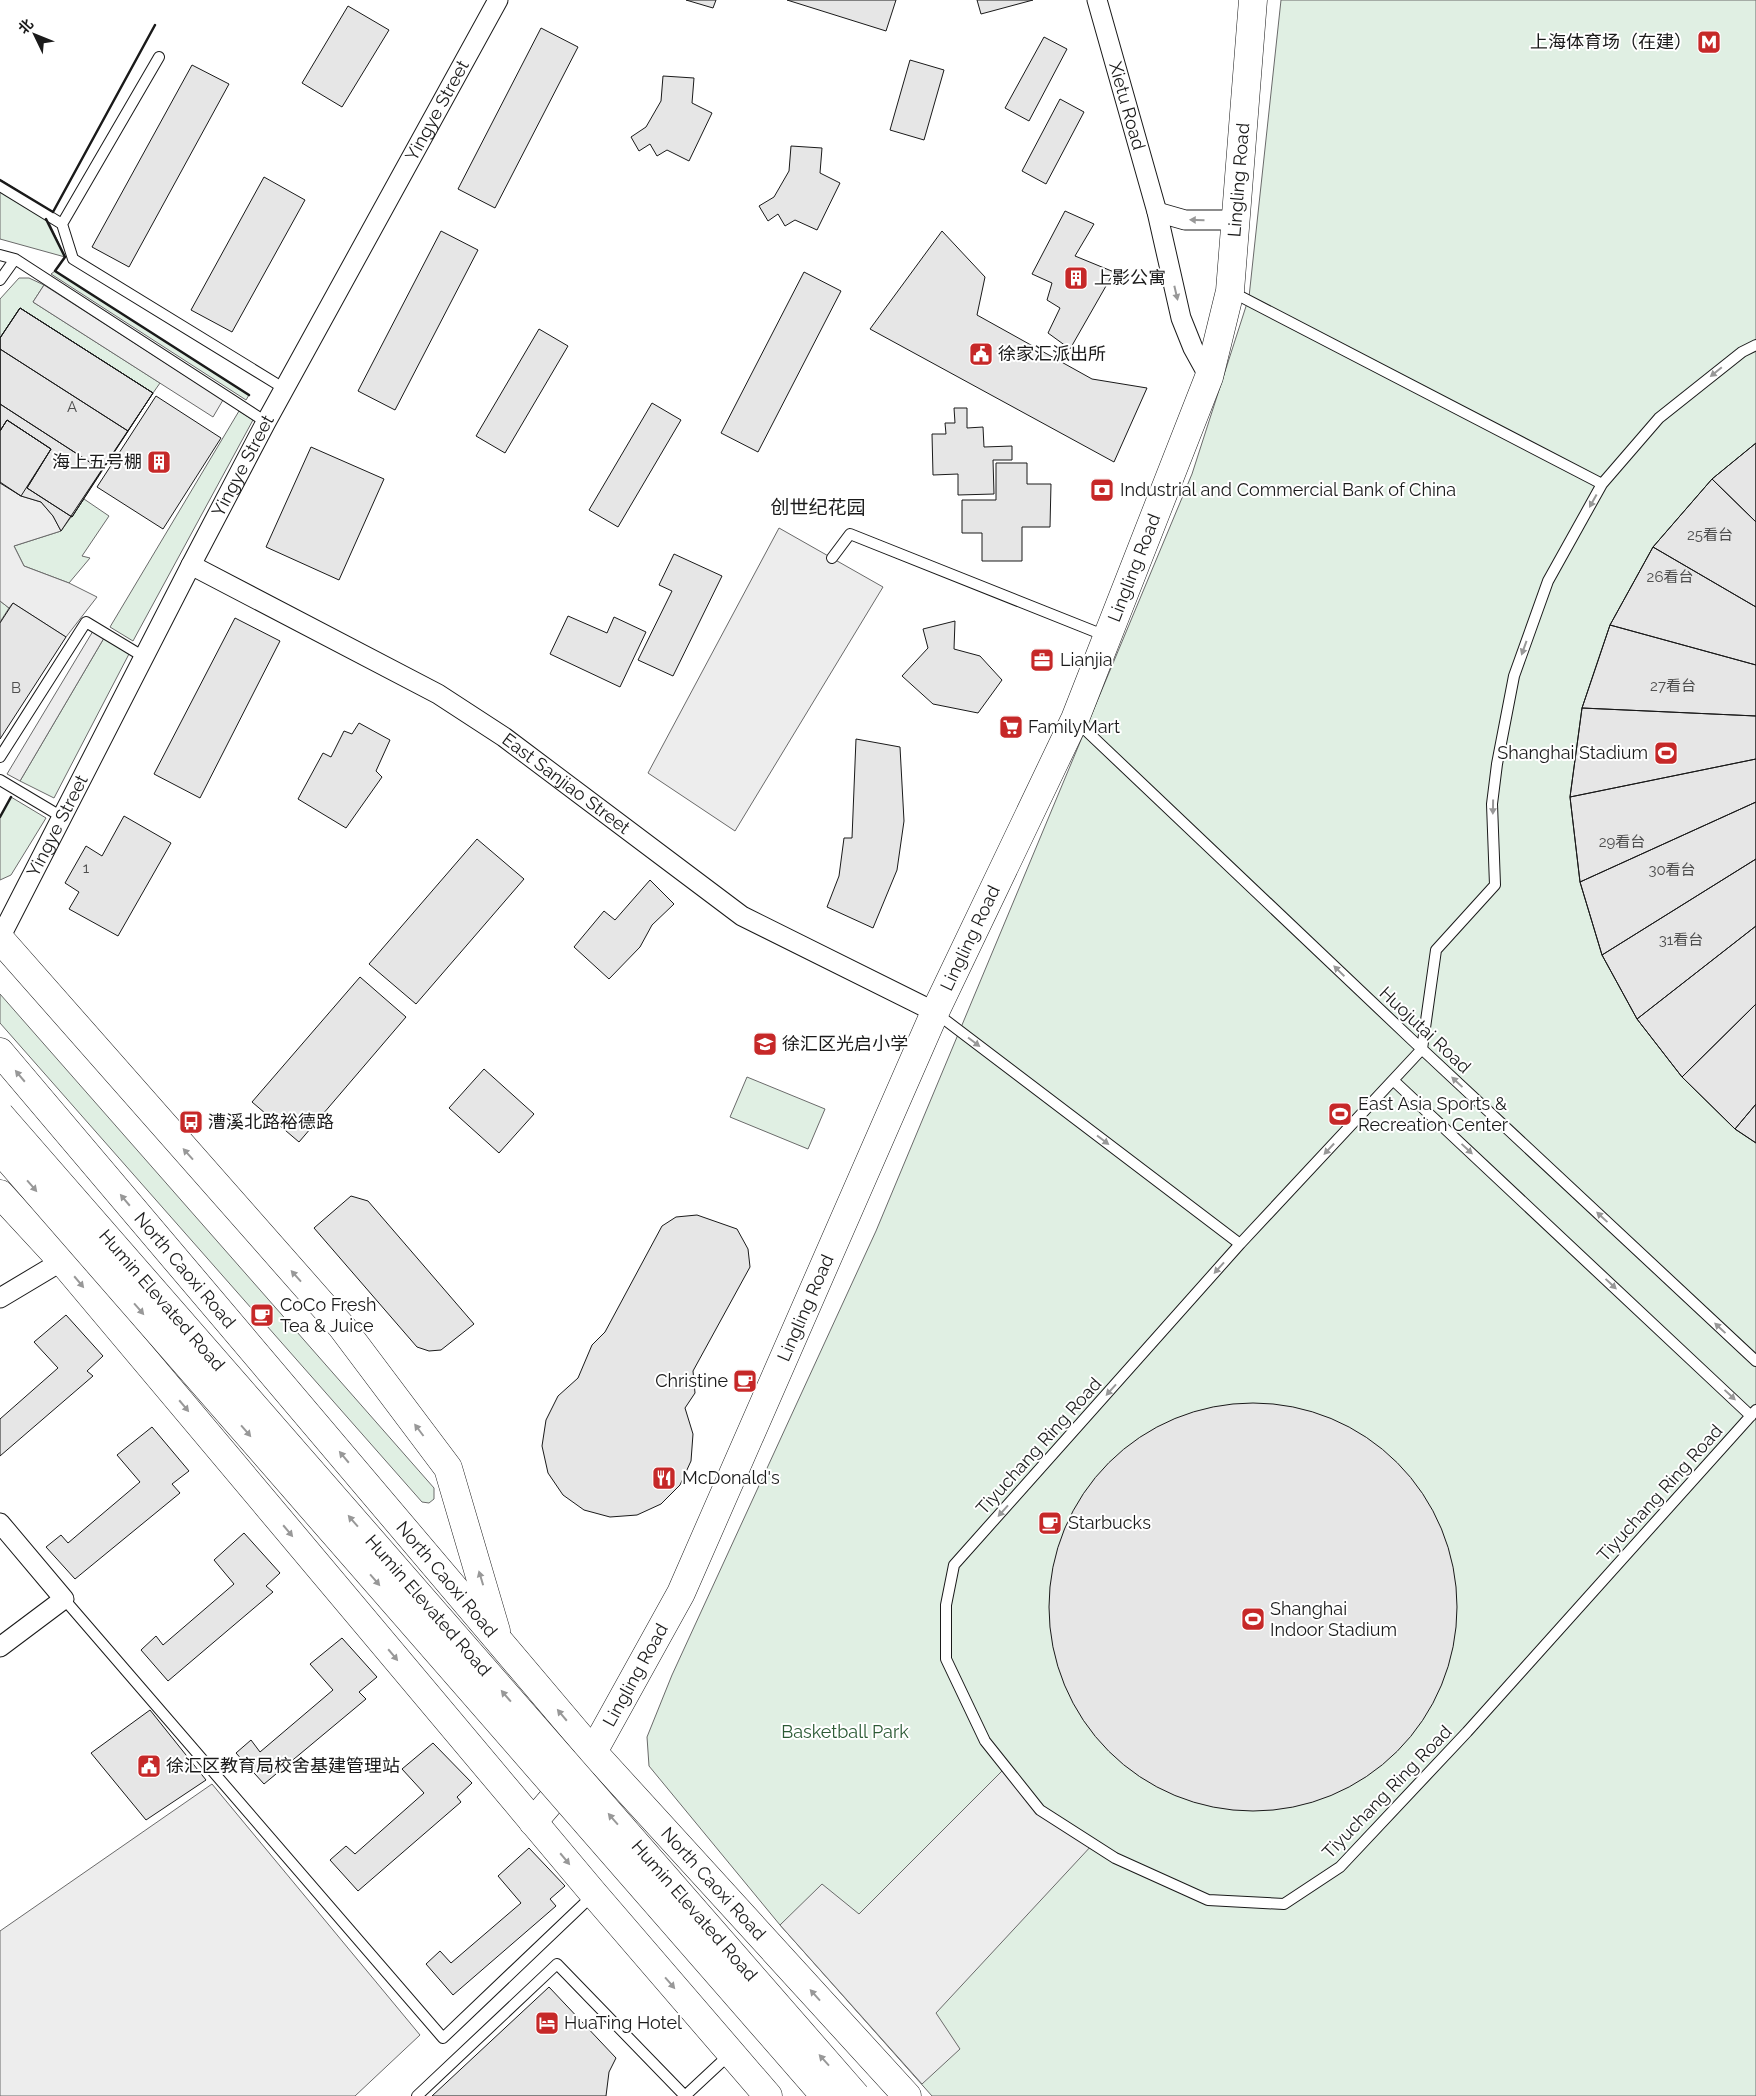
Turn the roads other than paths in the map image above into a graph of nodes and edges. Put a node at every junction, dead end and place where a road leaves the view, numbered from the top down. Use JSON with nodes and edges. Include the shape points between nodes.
{"nodes":[{"id":1,"x":498,"y":0,"type":"edge"},
{"id":2,"x":1097,"y":0,"type":"edge"},
{"id":3,"x":1253,"y":0,"type":"edge"},
{"id":4,"x":159,"y":57,"type":"dead end"},
{"id":5,"x":0,"y":186,"type":"edge"},
{"id":6,"x":1157,"y":212,"type":"junction"},
{"id":7,"x":1237,"y":220,"type":"junction"},
{"id":8,"x":62,"y":224,"type":"junction"},
{"id":9,"x":0,"y":255,"type":"edge"},
{"id":10,"x":15,"y":259,"type":"junction"},
{"id":11,"x":0,"y":280,"type":"edge"},
{"id":12,"x":1230,"y":291,"type":"junction"},
{"id":13,"x":1756,"y":345,"type":"edge"},
{"id":14,"x":1209,"y":377,"type":"junction"},
{"id":15,"x":285,"y":389,"type":"junction"},
{"id":16,"x":266,"y":422,"type":"junction"},
{"id":17,"x":1602,"y":484,"type":"junction"},
{"id":18,"x":832,"y":558,"type":"dead end"},
{"id":19,"x":191,"y":565,"type":"junction"},
{"id":20,"x":1107,"y":637,"type":"junction"},
{"id":21,"x":144,"y":657,"type":"junction"},
{"id":22,"x":1075,"y":719,"type":"junction"},
{"id":23,"x":0,"y":757,"type":"edge"},
{"id":24,"x":0,"y":780,"type":"edge"},
{"id":25,"x":62,"y":817,"type":"junction"},
{"id":26,"x":0,"y":938,"type":"edge"},
{"id":27,"x":935,"y":1012,"type":"junction"},
{"id":28,"x":1422,"y":1049,"type":"junction"},
{"id":29,"x":0,"y":1052,"type":"edge"},
{"id":30,"x":1393,"y":1080,"type":"junction"},
{"id":31,"x":0,"y":1115,"type":"edge"},
{"id":32,"x":0,"y":1150,"type":"edge"},
{"id":33,"x":0,"y":1194,"type":"edge"},
{"id":34,"x":1240,"y":1244,"type":"junction"},
{"id":35,"x":62,"y":1261,"type":"junction"},
{"id":36,"x":0,"y":1298,"type":"edge"},
{"id":37,"x":1756,"y":1361,"type":"edge"},
{"id":38,"x":1754,"y":1413,"type":"edge"},
{"id":39,"x":0,"y":1523,"type":"edge"},
{"id":40,"x":64,"y":1599,"type":"junction"},
{"id":41,"x":500,"y":1642,"type":"junction"},
{"id":42,"x":0,"y":1646,"type":"edge"},
{"id":43,"x":593,"y":1752,"type":"junction"},
{"id":44,"x":533,"y":1822,"type":"junction"},
{"id":45,"x":594,"y":1894,"type":"junction"},
{"id":46,"x":731,"y":2054,"type":"junction"},
{"id":47,"x":417,"y":2096,"type":"edge"},
{"id":48,"x":685,"y":2096,"type":"edge"},
{"id":49,"x":768,"y":2096,"type":"edge"},
{"id":50,"x":825,"y":2096,"type":"edge"},
{"id":51,"x":856,"y":2096,"type":"edge"},
{"id":52,"x":907,"y":2096,"type":"edge"}],
"edges":[{"from":1,"to":15,"type":"street","name":"Yingye Street"},
{"from":2,"to":6,"type":"street","name":"Xietu Road"},
{"from":3,"to":7,"type":"main road","name":"Lingling Road"},
{"from":4,"to":8,"type":"lane"},
{"from":5,"to":8,"type":"lane"},
{"from":7,"to":6,"type":"street","one_way":true,"via":[[1185,220]]},
{"from":6,"to":14,"type":"street","name":"Xietu Road","one_way":true,"via":[[1181,318]]},
{"from":7,"to":12,"type":"main road","name":"Lingling Road"},
{"from":8,"to":15,"type":"lane","via":[[73,259]]},
{"from":9,"to":10,"type":"lane"},
{"from":10,"to":11,"type":"lane"},
{"from":10,"to":16,"type":"lane"},
{"from":12,"to":14,"type":"main road","name":"Lingling Road"},
{"from":12,"to":17,"type":"lane"},
{"from":13,"to":17,"type":"lane","one_way":true,"via":[[1742,352],[1659,418]]},
{"from":14,"to":20,"type":"main road","name":"Lingling Road"},
{"from":15,"to":16,"type":"street","name":"Yingye Street"},
{"from":16,"to":19,"type":"street","name":"Yingye Street"},
{"from":17,"to":28,"type":"lane","one_way":true,"via":[[1548,582],[1514,676],[1492,804],[1494,885],[1436,950]]},
{"from":18,"to":20,"type":"lane","via":[[850,534]]},
{"from":19,"to":21,"type":"street","name":"Yingye Street"},
{"from":19,"to":27,"type":"street","name":"East Sanjiao Street","via":[[438,694],[504,737],[742,916]]},
{"from":20,"to":22,"type":"main road","name":"Lingling Road"},
{"from":21,"to":23,"type":"lane","via":[[83,620]]},
{"from":21,"to":25,"type":"street","name":"Yingye Street"},
{"from":22,"to":27,"type":"main road","name":"Lingling Road"},
{"from":28,"to":22,"type":"lane","name":"Huojutai Road","one_way":true},
{"from":24,"to":25,"type":"lane"},
{"from":25,"to":26,"type":"street","name":"Yingye Street"},
{"from":41,"to":26,"type":"main road","one_way":true,"via":[[448,1468],[342,1328]]},
{"from":27,"to":34,"type":"lane","one_way":true},
{"from":27,"to":43,"type":"main road","name":"Lingling Road","via":[[681,1593]]},
{"from":28,"to":30,"type":"lane","name":"Tiyuchang Ring Road"},
{"from":37,"to":28,"type":"lane","name":"Huojutai Road","one_way":true},
{"from":41,"to":29,"type":"main road","name":"North Caoxi Road","one_way":true},
{"from":30,"to":34,"type":"lane","name":"Tiyuchang Ring Road","one_way":true},
{"from":30,"to":38,"type":"lane","one_way":true},
{"from":51,"to":31,"type":"main road","name":"Humin Elevated Road","one_way":true,"bridge":true},
{"from":32,"to":50,"type":"main road","one_way":true,"bridge":true},
{"from":33,"to":35,"type":"main road"},
{"from":34,"to":38,"type":"lane","name":"Tiyuchang Ring Road","one_way":true,"via":[[954,1565],[946,1605],[946,1659],[985,1741],[1040,1810],[1115,1858],[1208,1900],[1284,1904],[1340,1868]]},
{"from":35,"to":36,"type":"street"},
{"from":35,"to":44,"type":"main road","one_way":true},
{"from":39,"to":40,"type":"street"},
{"from":40,"to":42,"type":"street"},
{"from":40,"to":45,"type":"lane","via":[[443,2038]]},
{"from":43,"to":41,"type":"main road","name":"North Caoxi Road","one_way":true},
{"from":43,"to":44,"type":"main road","name":"Lingling Road"},
{"from":52,"to":43,"type":"main road","name":"North Caoxi Road","one_way":true},
{"from":44,"to":45,"type":"main road","one_way":true},
{"from":45,"to":46,"type":"main road","one_way":true},
{"from":46,"to":48,"type":"lane"},
{"from":46,"to":49,"type":"main road"},
{"from":47,"to":48,"type":"lane","via":[[557,1964]]}]}
